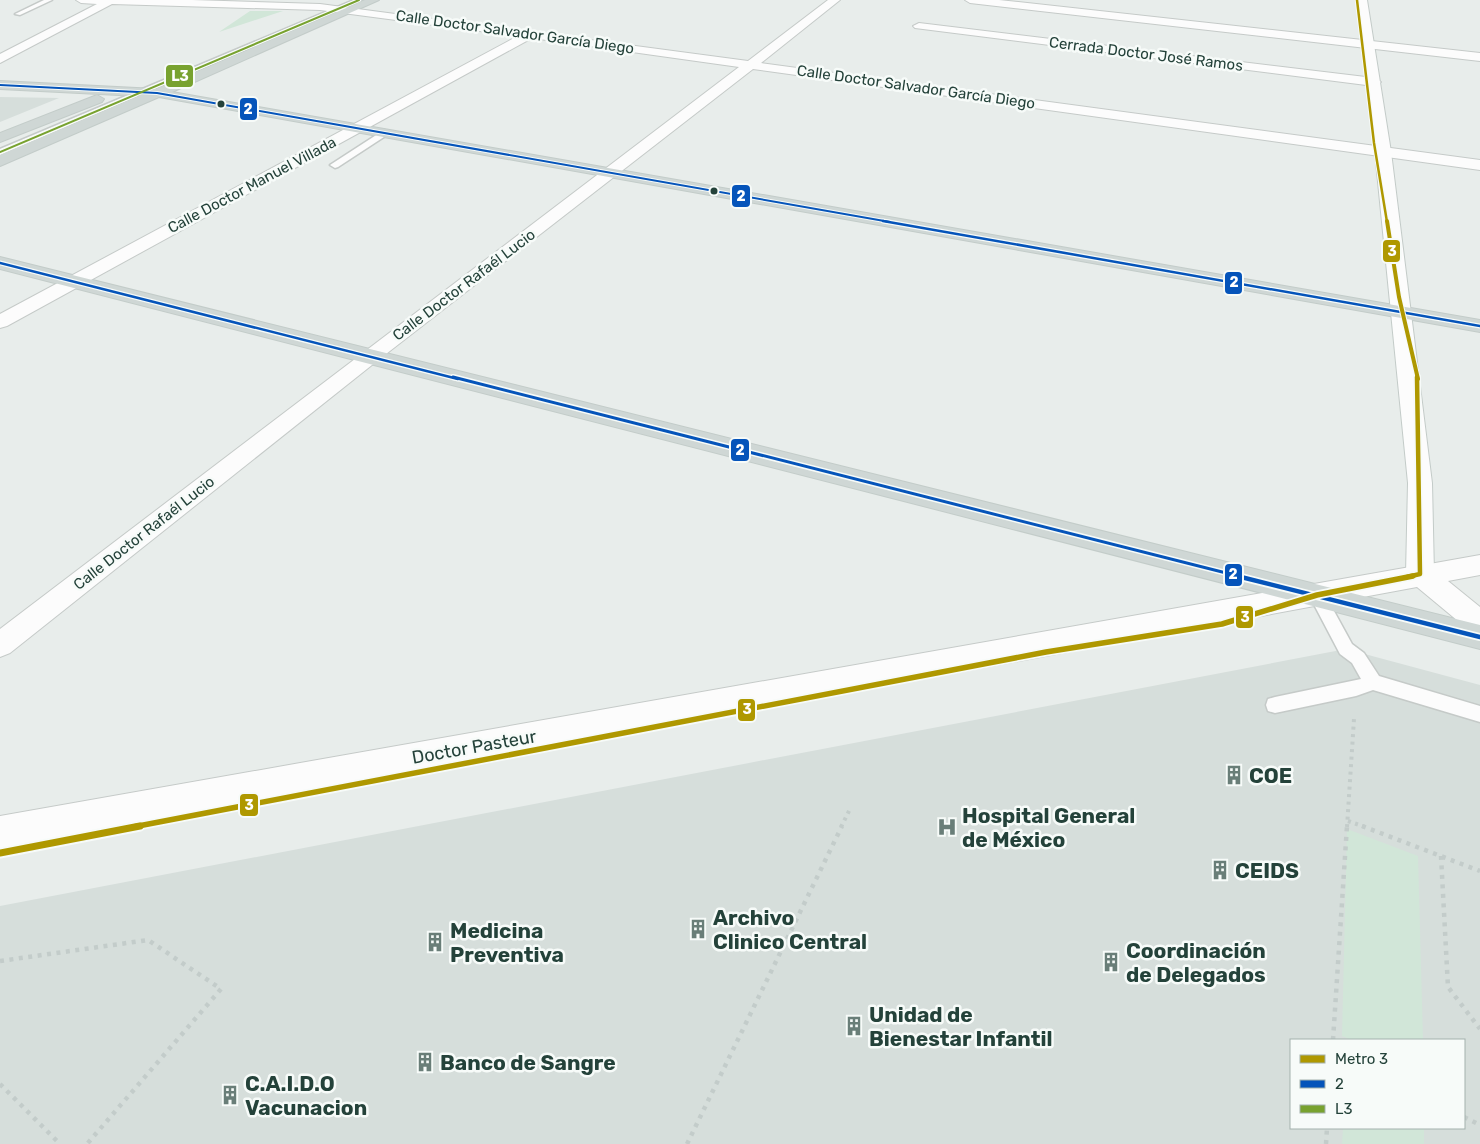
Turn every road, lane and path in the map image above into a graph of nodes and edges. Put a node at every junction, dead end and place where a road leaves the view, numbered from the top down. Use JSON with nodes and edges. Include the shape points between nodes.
{"nodes":[{"id":1,"x":49,"y":0,"type":"edge"},
{"id":2,"x":81,"y":0,"type":"edge"},
{"id":3,"x":111,"y":0,"type":"edge"},
{"id":4,"x":374,"y":0,"type":"edge"},
{"id":5,"x":835,"y":0,"type":"edge"},
{"id":6,"x":970,"y":0,"type":"edge"},
{"id":7,"x":1362,"y":0,"type":"edge"},
{"id":8,"x":346,"y":5,"type":"edge"},
{"id":9,"x":320,"y":7,"type":"junction"},
{"id":10,"x":18,"y":14,"type":"dead end"},
{"id":11,"x":919,"y":26,"type":"dead end"},
{"id":12,"x":531,"y":34,"type":"junction"},
{"id":13,"x":1369,"y":44,"type":"junction"},
{"id":14,"x":1480,"y":57,"type":"edge"},
{"id":15,"x":0,"y":59,"type":"edge"},
{"id":16,"x":752,"y":64,"type":"junction"},
{"id":17,"x":1374,"y":82,"type":"junction"},
{"id":18,"x":0,"y":86,"type":"edge"},
{"id":19,"x":119,"y":90,"type":"junction"},
{"id":20,"x":142,"y":92,"type":"junction"},
{"id":21,"x":157,"y":93,"type":"junction"},
{"id":22,"x":357,"y":128,"type":"junction"},
{"id":23,"x":384,"y":133,"type":"junction"},
{"id":24,"x":0,"y":138,"type":"edge"},
{"id":25,"x":0,"y":152,"type":"edge"},
{"id":26,"x":1383,"y":152,"type":"junction"},
{"id":27,"x":0,"y":161,"type":"edge"},
{"id":28,"x":335,"y":165,"type":"dead end"},
{"id":29,"x":1480,"y":165,"type":"edge"},
{"id":30,"x":611,"y":173,"type":"junction"},
{"id":31,"x":0,"y":263,"type":"edge"},
{"id":32,"x":76,"y":281,"type":"junction"},
{"id":33,"x":1402,"y":313,"type":"junction"},
{"id":34,"x":0,"y":322,"type":"edge"},
{"id":35,"x":1480,"y":326,"type":"edge"},
{"id":36,"x":370,"y":357,"type":"junction"},
{"id":37,"x":1480,"y":565,"type":"edge"},
{"id":38,"x":1420,"y":574,"type":"junction"},
{"id":39,"x":1317,"y":595,"type":"junction"},
{"id":40,"x":1480,"y":623,"type":"edge"},
{"id":41,"x":1480,"y":637,"type":"edge"},
{"id":42,"x":0,"y":645,"type":"edge"},
{"id":43,"x":1365,"y":685,"type":"junction"},
{"id":44,"x":1275,"y":705,"type":"dead end"},
{"id":45,"x":1480,"y":714,"type":"edge"},
{"id":46,"x":850,"y":810,"type":"dead end"},
{"id":47,"x":1348,"y":820,"type":"junction"},
{"id":48,"x":0,"y":833,"type":"edge"},
{"id":49,"x":1441,"y":856,"type":"junction"},
{"id":50,"x":1480,"y":871,"type":"edge"},
{"id":51,"x":0,"y":961,"type":"edge"},
{"id":52,"x":1480,"y":1029,"type":"edge"},
{"id":53,"x":1333,"y":1039,"type":"edge"},
{"id":54,"x":0,"y":1084,"type":"edge"},
{"id":55,"x":1465,"y":1118,"type":"edge"},
{"id":56,"x":1480,"y":1125,"type":"edge"},
{"id":57,"x":1328,"y":1129,"type":"edge"},
{"id":58,"x":60,"y":1144,"type":"edge"},
{"id":59,"x":87,"y":1144,"type":"edge"},
{"id":60,"x":687,"y":1144,"type":"edge"},
{"id":61,"x":1326,"y":1144,"type":"edge"}],
"edges":[{"from":1,"to":10,"type":"lane"},
{"from":2,"to":3,"type":"street","name":"Calle Doctor Salvador García Diego"},
{"from":3,"to":9,"type":"street","name":"Calle Doctor Salvador García Diego"},
{"from":3,"to":15,"type":"street"},
{"from":4,"to":8,"type":"main road"},
{"from":5,"to":16,"type":"street","name":"Calle Doctor Rafaél Lucio"},
{"from":6,"to":13,"type":"street"},
{"from":7,"to":13,"type":"street"},
{"from":8,"to":9,"type":"street","name":"Calle Doctor Salvador García Diego"},
{"from":8,"to":12,"type":"street","name":"Calle Doctor Salvador García Diego"},
{"from":8,"to":20,"type":"lane"},
{"from":8,"to":21,"type":"main road"},
{"from":9,"to":19,"type":"main road"},
{"from":11,"to":17,"type":"street","name":"Cerrada Doctor José Ramos"},
{"from":12,"to":16,"type":"street","name":"Calle Doctor Salvador García Diego"},
{"from":12,"to":22,"type":"street","name":"Calle Doctor Manuel Villada"},
{"from":13,"to":14,"type":"street"},
{"from":13,"to":17,"type":"street"},
{"from":16,"to":26,"type":"street","name":"Calle Doctor Salvador García Diego"},
{"from":16,"to":30,"type":"street","name":"Calle Doctor Rafaél Lucio"},
{"from":17,"to":26,"type":"street"},
{"from":18,"to":19,"type":"main road"},
{"from":19,"to":20,"type":"main road"},
{"from":19,"to":24,"type":"main road"},
{"from":20,"to":21,"type":"main road"},
{"from":20,"to":25,"type":"lane"},
{"from":21,"to":22,"type":"main road"},
{"from":21,"to":27,"type":"main road"},
{"from":22,"to":23,"type":"main road"},
{"from":22,"to":32,"type":"street","name":"Calle Doctor Manuel Villada"},
{"from":23,"to":28,"type":"lane"},
{"from":23,"to":30,"type":"main road"},
{"from":26,"to":29,"type":"street","name":"Calle Doctor Salvador García Diego"},
{"from":26,"to":33,"type":"street"},
{"from":30,"to":33,"type":"main road"},
{"from":30,"to":36,"type":"street","name":"Calle Doctor Rafaél Lucio"},
{"from":31,"to":32,"type":"main road"},
{"from":32,"to":34,"type":"street","name":"Calle Doctor Manuel Villada"},
{"from":32,"to":36,"type":"main road"},
{"from":33,"to":35,"type":"main road"},
{"from":33,"to":38,"type":"street","via":[[1420,483]]},
{"from":36,"to":39,"type":"main road"},
{"from":36,"to":42,"type":"street","name":"Calle Doctor Rafaél Lucio"},
{"from":37,"to":38,"type":"street","name":"Doctor Pasteur"},
{"from":38,"to":39,"type":"street","name":"Doctor Pasteur"},
{"from":38,"to":40,"type":"street"},
{"from":39,"to":41,"type":"main road"},
{"from":39,"to":43,"type":"lane","via":[[1346,649],[1358,658]]},
{"from":39,"to":48,"type":"street","name":"Doctor Pasteur"},
{"from":43,"to":44,"type":"lane"},
{"from":43,"to":45,"type":"lane"},
{"from":43,"to":47,"type":"path"},
{"from":46,"to":60,"type":"path"},
{"from":47,"to":49,"type":"path"},
{"from":47,"to":53,"type":"path"},
{"from":49,"to":50,"type":"path"},
{"from":49,"to":52,"type":"path","via":[[1448,987]]},
{"from":51,"to":59,"type":"path","via":[[148,940],[221,989]]},
{"from":54,"to":58,"type":"path"},
{"from":55,"to":56,"type":"path"},
{"from":57,"to":61,"type":"path"}]}
